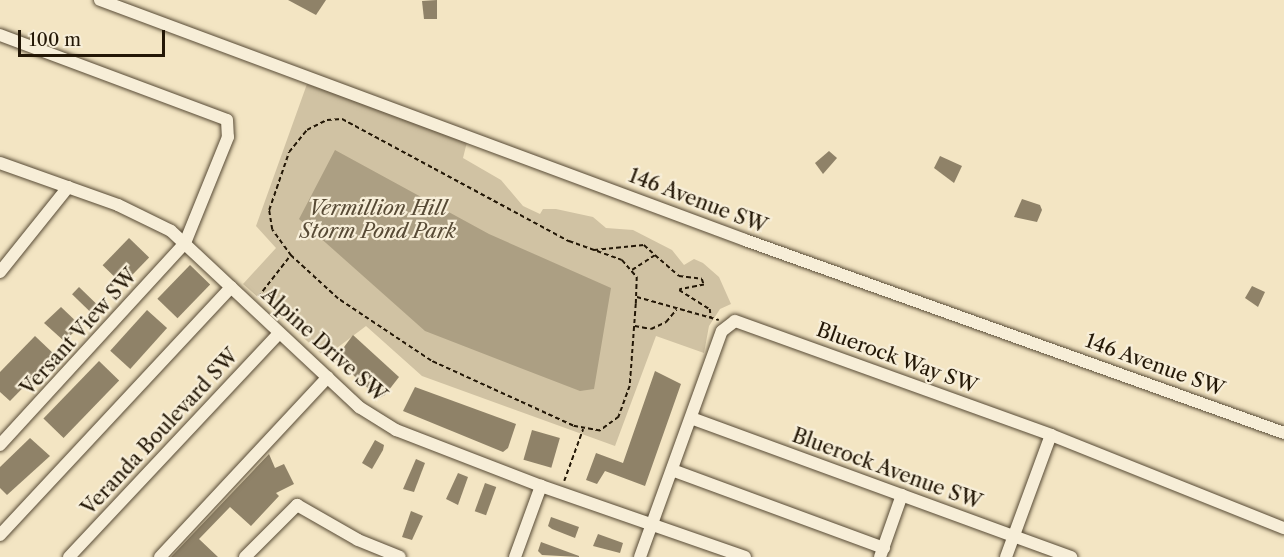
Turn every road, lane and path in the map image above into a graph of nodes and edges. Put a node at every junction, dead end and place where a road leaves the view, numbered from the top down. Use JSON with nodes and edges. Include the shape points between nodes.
{"nodes":[{"id":1,"x":100,"y":0,"type":"edge"},
{"id":2,"x":0,"y":35,"type":"edge"},
{"id":3,"x":0,"y":163,"type":"edge"},
{"id":4,"x":68,"y":187,"type":"junction"},
{"id":5,"x":185,"y":243,"type":"junction"},
{"id":6,"x":594,"y":250,"type":"junction"},
{"id":7,"x":655,"y":255,"type":"junction"},
{"id":8,"x":291,"y":256,"type":"junction"},
{"id":9,"x":631,"y":270,"type":"junction"},
{"id":10,"x":0,"y":272,"type":"edge"},
{"id":11,"x":231,"y":286,"type":"junction"},
{"id":12,"x":636,"y":297,"type":"junction"},
{"id":13,"x":251,"y":306,"type":"junction"},
{"id":14,"x":678,"y":308,"type":"junction"},
{"id":15,"x":711,"y":318,"type":"junction"},
{"id":16,"x":729,"y":322,"type":"junction"},
{"id":17,"x":634,"y":326,"type":"junction"},
{"id":18,"x":279,"y":333,"type":"junction"},
{"id":19,"x":328,"y":377,"type":"junction"},
{"id":20,"x":691,"y":418,"type":"junction"},
{"id":21,"x":583,"y":428,"type":"junction"},
{"id":22,"x":1284,"y":433,"type":"edge"},
{"id":23,"x":1051,"y":435,"type":"junction"},
{"id":24,"x":0,"y":445,"type":"edge"},
{"id":25,"x":672,"y":470,"type":"junction"},
{"id":26,"x":541,"y":486,"type":"junction"},
{"id":27,"x":560,"y":493,"type":"junction"},
{"id":28,"x":902,"y":495,"type":"junction"},
{"id":29,"x":652,"y":525,"type":"junction"},
{"id":30,"x":1284,"y":528,"type":"edge"},
{"id":31,"x":0,"y":535,"type":"edge"},
{"id":32,"x":1014,"y":536,"type":"junction"},
{"id":33,"x":882,"y":552,"type":"edge"},
{"id":34,"x":69,"y":557,"type":"edge"},
{"id":35,"x":160,"y":557,"type":"edge"},
{"id":36,"x":245,"y":557,"type":"edge"},
{"id":37,"x":400,"y":557,"type":"edge"},
{"id":38,"x":515,"y":557,"type":"edge"},
{"id":39,"x":640,"y":557,"type":"edge"},
{"id":40,"x":745,"y":557,"type":"edge"},
{"id":41,"x":1006,"y":557,"type":"edge"},
{"id":42,"x":1068,"y":557,"type":"edge"}],
"edges":[{"from":1,"to":22,"type":"street","name":"146 Avenue SW","via":[[745,240]]},
{"from":2,"to":5,"type":"street","via":[[227,120],[228,137]]},
{"from":3,"to":4,"type":"street","name":"Alpine Drive SW"},
{"from":4,"to":5,"type":"street","name":"Alpine Drive SW","via":[[146,217]]},
{"from":4,"to":10,"type":"street"},
{"from":5,"to":11,"type":"street","name":"Alpine Drive SW"},
{"from":5,"to":24,"type":"street","name":"Versant View SW"},
{"from":6,"to":7,"type":"path","via":[[644,245]]},
{"from":6,"to":8,"type":"path","via":[[568,241],[342,119],[327,120],[307,130],[289,152],[269,210],[272,230]]},
{"from":6,"to":9,"type":"path","via":[[622,260]]},
{"from":7,"to":9,"type":"path"},
{"from":7,"to":15,"type":"path","via":[[679,276],[702,279],[704,285],[679,290],[710,309]]},
{"from":8,"to":13,"type":"path"},
{"from":8,"to":21,"type":"path","via":[[338,299],[431,361],[505,392],[534,410]]},
{"from":9,"to":12,"type":"path","via":[[637,277]]},
{"from":11,"to":13,"type":"street","name":"Alpine Drive SW"},
{"from":11,"to":31,"type":"street"},
{"from":12,"to":14,"type":"path"},
{"from":12,"to":17,"type":"path"},
{"from":13,"to":18,"type":"street","name":"Alpine Drive SW"},
{"from":14,"to":15,"type":"path"},
{"from":14,"to":17,"type":"path","via":[[666,322],[651,329]]},
{"from":15,"to":16,"type":"path"},
{"from":16,"to":20,"type":"street","via":[[722,331]]},
{"from":16,"to":23,"type":"street","name":"Bluerock Way SW","via":[[746,323]]},
{"from":17,"to":21,"type":"path","via":[[630,386],[619,417],[600,431]]},
{"from":18,"to":19,"type":"street","name":"Alpine Drive SW"},
{"from":18,"to":34,"type":"street","name":"Veranda Boulevard SW"},
{"from":19,"to":26,"type":"street","name":"Alpine Drive SW","via":[[358,407],[396,430]]},
{"from":19,"to":35,"type":"street"},
{"from":20,"to":25,"type":"street"},
{"from":20,"to":28,"type":"street","name":"Bluerock Avenue SW"},
{"from":21,"to":27,"type":"path"},
{"from":23,"to":30,"type":"street","name":"Bluerock Way SW"},
{"from":23,"to":32,"type":"street"},
{"from":25,"to":29,"type":"street"},
{"from":25,"to":33,"type":"street"},
{"from":26,"to":27,"type":"street","name":"Alpine Drive SW"},
{"from":26,"to":38,"type":"street"},
{"from":27,"to":29,"type":"street","name":"Alpine Drive SW"},
{"from":28,"to":32,"type":"street","name":"Bluerock Avenue SW"},
{"from":28,"to":33,"type":"street"},
{"from":29,"to":39,"type":"street"},
{"from":29,"to":40,"type":"street","name":"Alpine Drive SW"},
{"from":32,"to":41,"type":"street"},
{"from":32,"to":42,"type":"street","name":"Bluerock Avenue SW"},
{"from":36,"to":37,"type":"street","via":[[297,505],[358,540]]}]}
